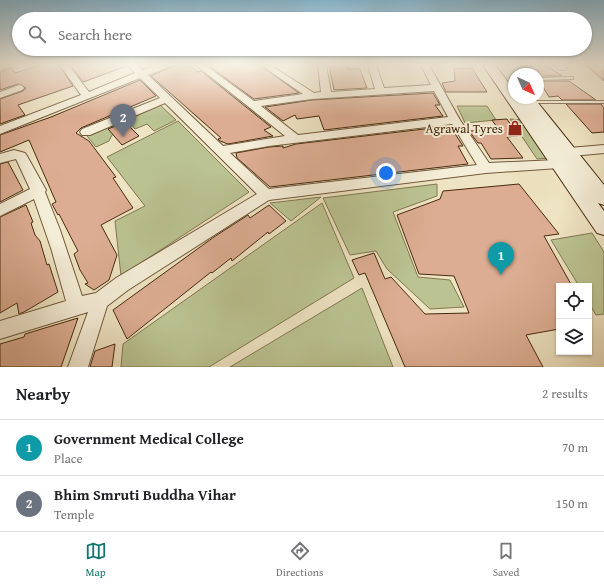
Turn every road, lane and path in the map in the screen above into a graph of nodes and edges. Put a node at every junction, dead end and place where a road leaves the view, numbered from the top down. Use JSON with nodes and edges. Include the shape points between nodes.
{"nodes":[{"id":1,"x":77,"y":82,"type":"edge"},
{"id":2,"x":120,"y":82,"type":"edge"},
{"id":3,"x":149,"y":82,"type":"edge"},
{"id":4,"x":223,"y":82,"type":"edge"},
{"id":5,"x":291,"y":82,"type":"edge"},
{"id":6,"x":324,"y":82,"type":"edge"},
{"id":7,"x":377,"y":82,"type":"edge"},
{"id":8,"x":433,"y":82,"type":"edge"},
{"id":9,"x":503,"y":82,"type":"edge"},
{"id":10,"x":19,"y":88,"type":"dead end"},
{"id":11,"x":436,"y":88,"type":"junction"},
{"id":12,"x":380,"y":91,"type":"junction"},
{"id":13,"x":326,"y":94,"type":"junction"},
{"id":14,"x":0,"y":95,"type":"edge"},
{"id":15,"x":86,"y":95,"type":"junction"},
{"id":16,"x":312,"y":96,"type":"junction"},
{"id":17,"x":167,"y":99,"type":"junction"},
{"id":18,"x":544,"y":100,"type":"edge"},
{"id":19,"x":604,"y":102,"type":"edge"},
{"id":20,"x":252,"y":104,"type":"junction"},
{"id":21,"x":530,"y":104,"type":"edge"},
{"id":22,"x":455,"y":120,"type":"junction"},
{"id":23,"x":0,"y":130,"type":"edge"},
{"id":24,"x":86,"y":132,"type":"dead end"},
{"id":25,"x":296,"y":139,"type":"junction"},
{"id":26,"x":219,"y":151,"type":"junction"},
{"id":27,"x":602,"y":151,"type":"edge"},
{"id":28,"x":564,"y":158,"type":"junction"},
{"id":29,"x":0,"y":159,"type":"edge"},
{"id":30,"x":486,"y":168,"type":"junction"},
{"id":31,"x":39,"y":190,"type":"junction"},
{"id":32,"x":266,"y":195,"type":"junction"},
{"id":33,"x":604,"y":198,"type":"edge"},
{"id":34,"x":0,"y":210,"type":"edge"},
{"id":35,"x":604,"y":227,"type":"edge"},
{"id":36,"x":100,"y":301,"type":"junction"},
{"id":37,"x":76,"y":306,"type":"junction"},
{"id":38,"x":0,"y":330,"type":"edge"},
{"id":39,"x":78,"y":367,"type":"edge"}],
"edges":[{"from":1,"to":15,"type":"street"},
{"from":2,"to":15,"type":"street"},
{"from":3,"to":17,"type":"street"},
{"from":4,"to":20,"type":"street"},
{"from":5,"to":16,"type":"street"},
{"from":6,"to":13,"type":"street"},
{"from":7,"to":12,"type":"street"},
{"from":8,"to":11,"type":"street"},
{"from":9,"to":28,"type":"main road"},
{"from":10,"to":14,"type":"street"},
{"from":11,"to":12,"type":"street"},
{"from":11,"to":22,"type":"street"},
{"from":12,"to":13,"type":"street"},
{"from":13,"to":16,"type":"street"},
{"from":15,"to":23,"type":"street"},
{"from":16,"to":20,"type":"street"},
{"from":17,"to":24,"type":"street"},
{"from":17,"to":26,"type":"street"},
{"from":18,"to":19,"type":"lane"},
{"from":20,"to":25,"type":"street"},
{"from":21,"to":28,"type":"main road"},
{"from":22,"to":25,"type":"street"},
{"from":22,"to":30,"type":"street"},
{"from":25,"to":26,"type":"street"},
{"from":26,"to":32,"type":"street"},
{"from":27,"to":28,"type":"street"},
{"from":28,"to":30,"type":"street"},
{"from":28,"to":33,"type":"main road"},
{"from":28,"to":35,"type":"main road"},
{"from":29,"to":31,"type":"street","via":[[14,154],[21,156]]},
{"from":30,"to":32,"type":"street"},
{"from":31,"to":34,"type":"street"},
{"from":31,"to":37,"type":"street","via":[[60,246]]},
{"from":32,"to":36,"type":"street","via":[[122,284]]},
{"from":36,"to":37,"type":"street"},
{"from":36,"to":39,"type":"street"},
{"from":37,"to":38,"type":"street"}]}
